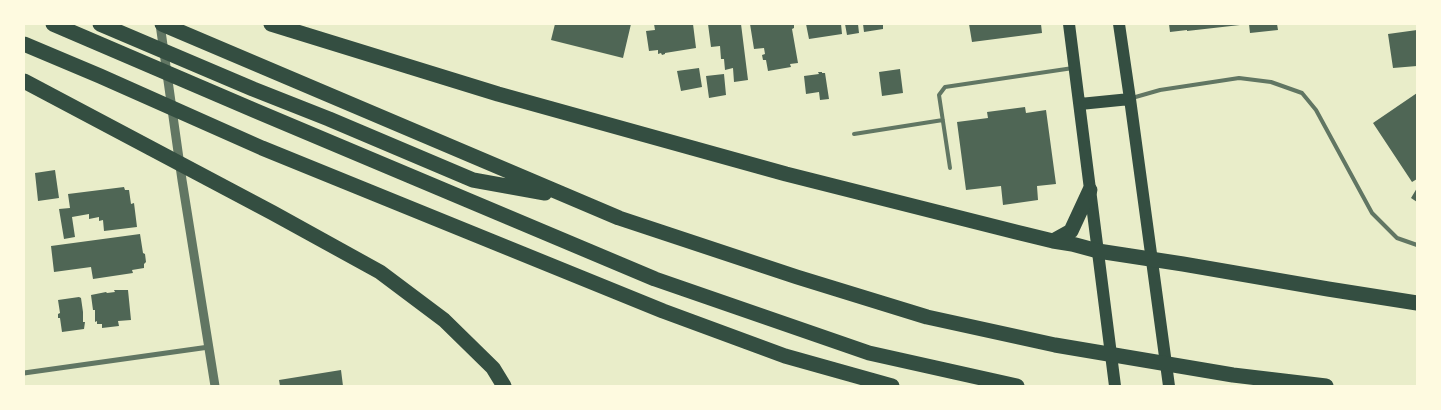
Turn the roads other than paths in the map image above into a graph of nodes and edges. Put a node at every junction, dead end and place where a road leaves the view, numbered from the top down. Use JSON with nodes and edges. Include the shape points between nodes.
{"nodes":[{"id":1,"x":53,"y":24,"type":"edge"},
{"id":2,"x":100,"y":24,"type":"edge"},
{"id":3,"x":161,"y":24,"type":"edge"},
{"id":4,"x":271,"y":24,"type":"edge"},
{"id":5,"x":1069,"y":24,"type":"edge"},
{"id":6,"x":1118,"y":24,"type":"edge"},
{"id":7,"x":24,"y":44,"type":"edge"},
{"id":8,"x":1075,"y":68,"type":"junction"},
{"id":9,"x":24,"y":81,"type":"edge"},
{"id":10,"x":1130,"y":99,"type":"junction"},
{"id":11,"x":1080,"y":104,"type":"junction"},
{"id":12,"x":943,"y":120,"type":"junction"},
{"id":13,"x":854,"y":134,"type":"dead end"},
{"id":14,"x":950,"y":168,"type":"dead end"},
{"id":15,"x":1090,"y":190,"type":"junction"},
{"id":16,"x":571,"y":198,"type":"junction"},
{"id":17,"x":1053,"y":241,"type":"junction"},
{"id":18,"x":1417,"y":245,"type":"edge"},
{"id":19,"x":1098,"y":251,"type":"junction"},
{"id":20,"x":1152,"y":259,"type":"junction"},
{"id":21,"x":1417,"y":302,"type":"edge"},
{"id":22,"x":209,"y":347,"type":"junction"},
{"id":23,"x":24,"y":373,"type":"edge"},
{"id":24,"x":215,"y":386,"type":"edge"},
{"id":25,"x":504,"y":386,"type":"edge"},
{"id":26,"x":892,"y":386,"type":"edge"},
{"id":27,"x":1017,"y":386,"type":"edge"},
{"id":28,"x":1115,"y":386,"type":"edge"},
{"id":29,"x":1169,"y":386,"type":"edge"},
{"id":30,"x":1326,"y":386,"type":"edge"}],
"edges":[{"from":1,"to":27,"type":"highway","via":[[655,278],[869,352]]},
{"from":2,"to":16,"type":"highway","via":[[473,180]]},
{"from":3,"to":16,"type":"highway"},
{"from":3,"to":22,"type":"street"},
{"from":4,"to":17,"type":"highway","via":[[498,94],[759,167]]},
{"from":5,"to":8,"type":"main road"},
{"from":6,"to":10,"type":"main road"},
{"from":7,"to":26,"type":"highway","via":[[262,148],[663,311],[785,356]]},
{"from":8,"to":11,"type":"main road"},
{"from":8,"to":12,"type":"lane","via":[[945,87],[940,95]]},
{"from":9,"to":25,"type":"highway","via":[[380,272],[437,314],[493,368]]},
{"from":10,"to":11,"type":"main road"},
{"from":10,"to":18,"type":"lane","via":[[1160,90],[1239,78],[1271,82],[1302,93],[1316,110],[1372,213],[1396,238]]},
{"from":10,"to":20,"type":"main road"},
{"from":11,"to":15,"type":"main road"},
{"from":12,"to":13,"type":"lane"},
{"from":12,"to":14,"type":"lane"},
{"from":15,"to":17,"type":"highway","via":[[1071,232]]},
{"from":15,"to":19,"type":"main road"},
{"from":16,"to":30,"type":"highway","via":[[619,218],[927,317],[1055,345],[1233,375]]},
{"from":17,"to":19,"type":"highway"},
{"from":19,"to":20,"type":"highway"},
{"from":19,"to":28,"type":"main road"},
{"from":20,"to":21,"type":"highway"},
{"from":20,"to":29,"type":"main road"},
{"from":22,"to":23,"type":"street"},
{"from":22,"to":24,"type":"street"}]}
